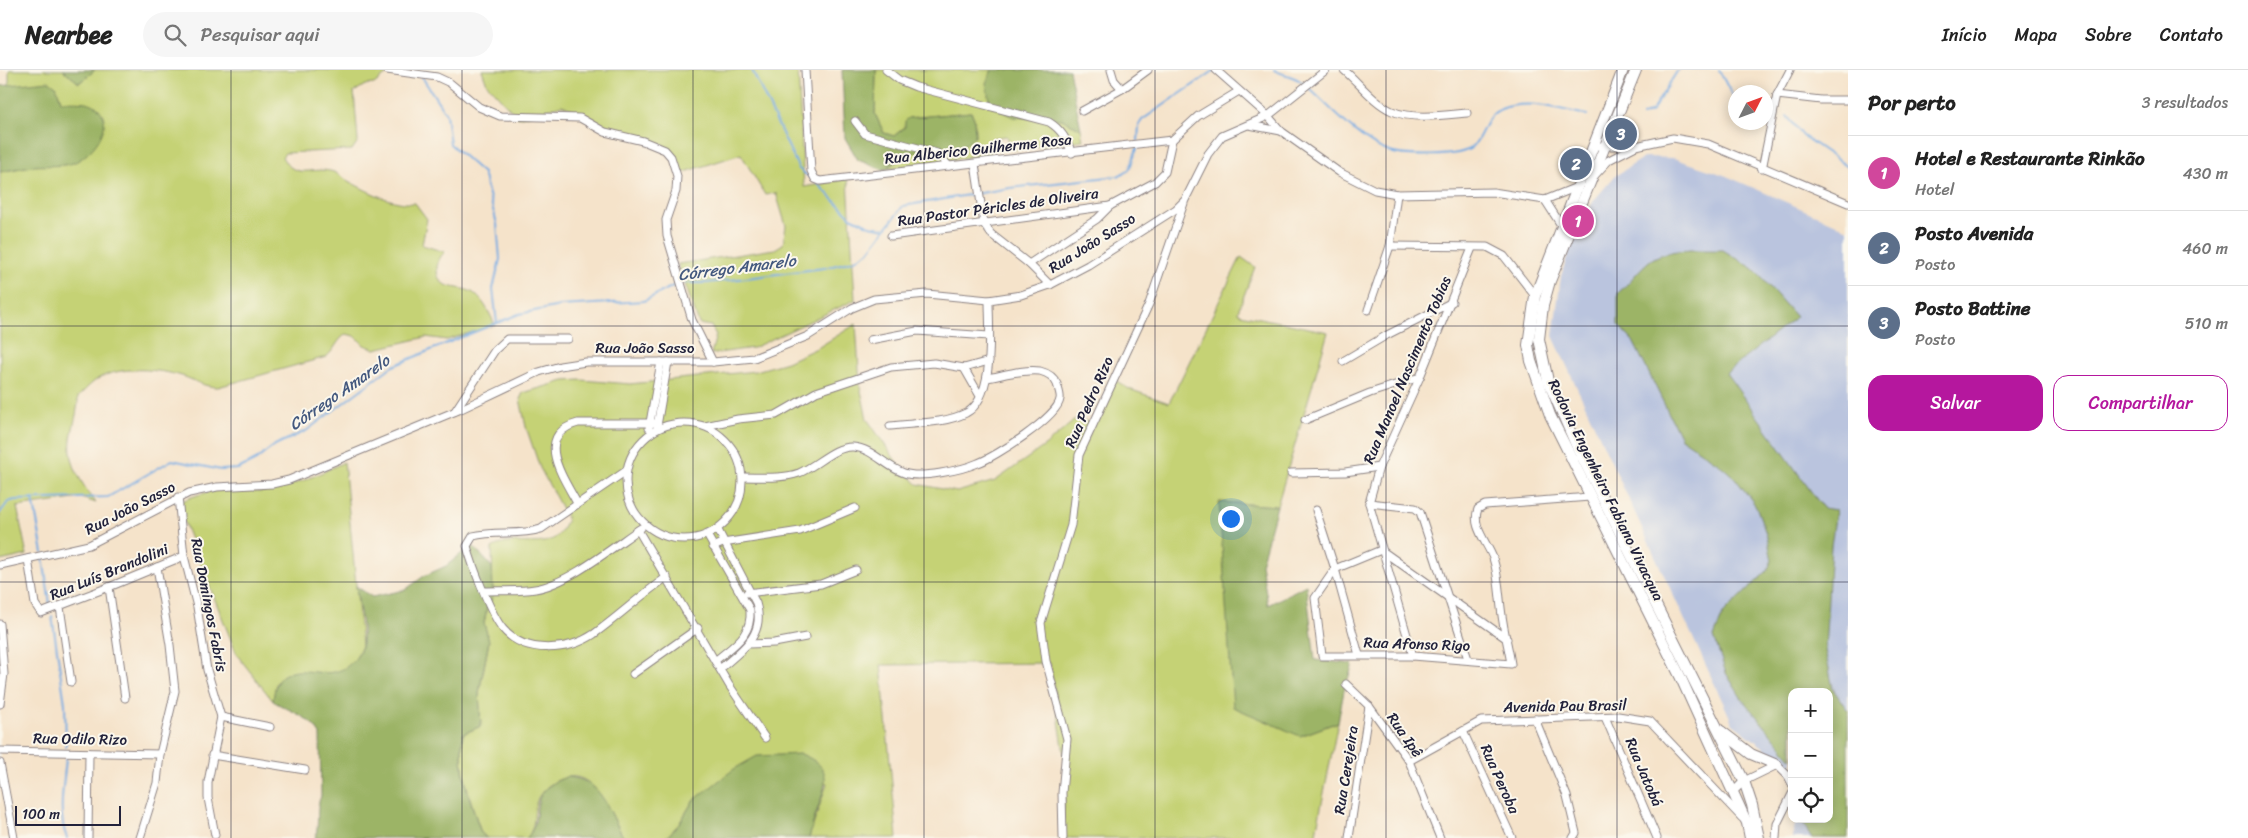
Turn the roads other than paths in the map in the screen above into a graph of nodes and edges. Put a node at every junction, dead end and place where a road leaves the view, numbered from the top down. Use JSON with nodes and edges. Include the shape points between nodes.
{"nodes":[{"id":1,"x":387,"y":70,"type":"edge"},
{"id":2,"x":805,"y":70,"type":"edge"},
{"id":3,"x":886,"y":70,"type":"edge"},
{"id":4,"x":1112,"y":70,"type":"edge"},
{"id":5,"x":1148,"y":70,"type":"edge"},
{"id":6,"x":1315,"y":70,"type":"edge"},
{"id":7,"x":1326,"y":70,"type":"edge"},
{"id":8,"x":1344,"y":70,"type":"edge"},
{"id":9,"x":1623,"y":70,"type":"edge"},
{"id":10,"x":1636,"y":70,"type":"edge"},
{"id":11,"x":1790,"y":70,"type":"edge"},
{"id":12,"x":1218,"y":71,"type":"edge"},
{"id":13,"x":417,"y":72,"type":"edge"},
{"id":14,"x":1308,"y":84,"type":"junction"},
{"id":15,"x":1122,"y":90,"type":"junction"},
{"id":16,"x":1239,"y":91,"type":"junction"},
{"id":17,"x":1777,"y":95,"type":"junction"},
{"id":18,"x":1848,"y":100,"type":"edge"},
{"id":19,"x":1082,"y":111,"type":"dead end"},
{"id":20,"x":1467,"y":113,"type":"dead end"},
{"id":21,"x":1268,"y":116,"type":"junction"},
{"id":22,"x":855,"y":121,"type":"dead end"},
{"id":23,"x":1249,"y":124,"type":"junction"},
{"id":24,"x":1281,"y":131,"type":"junction"},
{"id":25,"x":1172,"y":140,"type":"junction"},
{"id":26,"x":1603,"y":146,"type":"junction"},
{"id":27,"x":1636,"y":146,"type":"junction"},
{"id":28,"x":1072,"y":153,"type":"junction"},
{"id":29,"x":1609,"y":160,"type":"junction"},
{"id":30,"x":975,"y":164,"type":"junction"},
{"id":31,"x":949,"y":166,"type":"junction"},
{"id":32,"x":1762,"y":169,"type":"junction"},
{"id":33,"x":1582,"y":188,"type":"junction"},
{"id":34,"x":1397,"y":194,"type":"junction"},
{"id":35,"x":1185,"y":200,"type":"junction"},
{"id":36,"x":1545,"y":200,"type":"junction"},
{"id":37,"x":1848,"y":203,"type":"edge"},
{"id":38,"x":1110,"y":206,"type":"junction"},
{"id":39,"x":984,"y":224,"type":"junction"},
{"id":40,"x":1561,"y":224,"type":"junction"},
{"id":41,"x":891,"y":236,"type":"dead end"},
{"id":42,"x":1390,"y":246,"type":"junction"},
{"id":43,"x":1472,"y":248,"type":"junction"},
{"id":44,"x":1029,"y":264,"type":"junction"},
{"id":45,"x":1050,"y":285,"type":"junction"},
{"id":46,"x":1535,"y":296,"type":"junction"},
{"id":47,"x":989,"y":300,"type":"junction"},
{"id":48,"x":1452,"y":302,"type":"junction"},
{"id":49,"x":1368,"y":310,"type":"dead end"},
{"id":50,"x":989,"y":336,"type":"junction"},
{"id":51,"x":568,"y":339,"type":"dead end"},
{"id":52,"x":870,"y":340,"type":"dead end"},
{"id":53,"x":989,"y":361,"type":"junction"},
{"id":54,"x":1343,"y":361,"type":"dead end"},
{"id":55,"x":665,"y":362,"type":"junction"},
{"id":56,"x":714,"y":362,"type":"junction"},
{"id":57,"x":964,"y":368,"type":"junction"},
{"id":58,"x":1420,"y":377,"type":"junction"},
{"id":59,"x":987,"y":378,"type":"junction"},
{"id":60,"x":980,"y":396,"type":"junction"},
{"id":61,"x":455,"y":411,"type":"junction"},
{"id":62,"x":1305,"y":420,"type":"dead end"},
{"id":63,"x":654,"y":425,"type":"junction"},
{"id":64,"x":705,"y":426,"type":"junction"},
{"id":65,"x":890,"y":426,"type":"dead end"},
{"id":66,"x":1577,"y":447,"type":"junction"},
{"id":67,"x":1566,"y":451,"type":"junction"},
{"id":68,"x":1379,"y":467,"type":"junction"},
{"id":69,"x":626,"y":471,"type":"junction"},
{"id":70,"x":1290,"y":473,"type":"dead end"},
{"id":71,"x":743,"y":477,"type":"junction"},
{"id":72,"x":178,"y":497,"type":"junction"},
{"id":73,"x":1590,"y":497,"type":"junction"},
{"id":74,"x":577,"y":502,"type":"junction"},
{"id":75,"x":1369,"y":503,"type":"junction"},
{"id":76,"x":855,"y":508,"type":"dead end"},
{"id":77,"x":1316,"y":510,"type":"dead end"},
{"id":78,"x":646,"y":525,"type":"junction"},
{"id":79,"x":638,"y":530,"type":"junction"},
{"id":80,"x":718,"y":530,"type":"junction"},
{"id":81,"x":707,"y":535,"type":"junction"},
{"id":82,"x":723,"y":543,"type":"junction"},
{"id":83,"x":713,"y":547,"type":"junction"},
{"id":84,"x":1381,"y":550,"type":"junction"},
{"id":85,"x":184,"y":556,"type":"junction"},
{"id":86,"x":28,"y":559,"type":"junction"},
{"id":87,"x":1634,"y":559,"type":"junction"},
{"id":88,"x":1623,"y":564,"type":"junction"},
{"id":89,"x":0,"y":565,"type":"edge"},
{"id":90,"x":157,"y":567,"type":"junction"},
{"id":91,"x":1335,"y":569,"type":"junction"},
{"id":92,"x":856,"y":570,"type":"dead end"},
{"id":93,"x":667,"y":577,"type":"junction"},
{"id":94,"x":109,"y":588,"type":"junction"},
{"id":95,"x":485,"y":591,"type":"junction"},
{"id":96,"x":750,"y":592,"type":"junction"},
{"id":97,"x":742,"y":595,"type":"junction"},
{"id":98,"x":1448,"y":599,"type":"junction"},
{"id":99,"x":60,"y":607,"type":"junction"},
{"id":100,"x":0,"y":624,"type":"edge"},
{"id":101,"x":698,"y":628,"type":"junction"},
{"id":102,"x":806,"y":637,"type":"dead end"},
{"id":103,"x":1507,"y":638,"type":"junction"},
{"id":104,"x":748,"y":644,"type":"junction"},
{"id":105,"x":1359,"y":655,"type":"junction"},
{"id":106,"x":1413,"y":656,"type":"junction"},
{"id":107,"x":1468,"y":659,"type":"junction"},
{"id":108,"x":715,"y":661,"type":"junction"},
{"id":109,"x":720,"y":670,"type":"junction"},
{"id":110,"x":633,"y":674,"type":"dead end"},
{"id":111,"x":1680,"y":676,"type":"junction"},
{"id":112,"x":71,"y":682,"type":"dead end"},
{"id":113,"x":1346,"y":684,"type":"dead end"},
{"id":114,"x":1697,"y":688,"type":"junction"},
{"id":115,"x":1,"y":693,"type":"edge"},
{"id":116,"x":125,"y":698,"type":"dead end"},
{"id":117,"x":0,"y":704,"type":"edge"},
{"id":118,"x":1369,"y":706,"type":"junction"},
{"id":119,"x":221,"y":717,"type":"junction"},
{"id":120,"x":1605,"y":717,"type":"junction"},
{"id":121,"x":1535,"y":719,"type":"junction"},
{"id":122,"x":270,"y":727,"type":"dead end"},
{"id":123,"x":1719,"y":729,"type":"junction"},
{"id":124,"x":1463,"y":731,"type":"junction"},
{"id":125,"x":765,"y":738,"type":"dead end"},
{"id":126,"x":0,"y":752,"type":"edge"},
{"id":127,"x":89,"y":753,"type":"junction"},
{"id":128,"x":160,"y":754,"type":"junction"},
{"id":129,"x":212,"y":755,"type":"junction"},
{"id":130,"x":1409,"y":761,"type":"junction"},
{"id":131,"x":0,"y":762,"type":"edge"},
{"id":132,"x":1777,"y":765,"type":"junction"},
{"id":133,"x":305,"y":770,"type":"dead end"},
{"id":134,"x":1788,"y":779,"type":"edge"},
{"id":135,"x":1744,"y":781,"type":"junction"},
{"id":136,"x":1733,"y":792,"type":"junction"},
{"id":137,"x":1788,"y":802,"type":"edge"},
{"id":138,"x":1747,"y":824,"type":"junction"},
{"id":139,"x":215,"y":835,"type":"dead end"},
{"id":140,"x":14,"y":838,"type":"edge"},
{"id":141,"x":88,"y":838,"type":"edge"},
{"id":142,"x":140,"y":838,"type":"edge"},
{"id":143,"x":1063,"y":838,"type":"edge"},
{"id":144,"x":1349,"y":838,"type":"edge"},
{"id":145,"x":1440,"y":838,"type":"edge"},
{"id":146,"x":1512,"y":838,"type":"edge"},
{"id":147,"x":1572,"y":838,"type":"edge"},
{"id":148,"x":1657,"y":838,"type":"edge"},
{"id":149,"x":1750,"y":838,"type":"edge"},
{"id":150,"x":1759,"y":838,"type":"edge"},
{"id":151,"x":1776,"y":838,"type":"edge"}],
"edges":[{"from":1,"to":13,"type":"street"},
{"from":2,"to":31,"type":"street","name":"Rua Alberico Guilherme Rosa","via":[[811,172],[815,179]]},
{"from":3,"to":28,"type":"street","via":[[916,87],[1048,122],[1058,127]]},
{"from":4,"to":15,"type":"street","via":[[1114,80]]},
{"from":5,"to":15,"type":"street"},
{"from":6,"to":14,"type":"street"},
{"from":7,"to":14,"type":"street","name":"Rua João Sasso"},
{"from":8,"to":20,"type":"street","via":[[1383,106],[1398,113],[1431,116]]},
{"from":9,"to":26,"type":"highway"},
{"from":10,"to":26,"type":"highway"},
{"from":11,"to":17,"type":"street"},
{"from":12,"to":16,"type":"street"},
{"from":13,"to":56,"type":"street","via":[[450,83],[479,107],[500,116],[580,118],[605,132],[665,150],[671,157],[677,176],[665,228],[692,320]]},
{"from":14,"to":21,"type":"street","name":"Rua João Sasso"},
{"from":15,"to":19,"type":"street"},
{"from":16,"to":21,"type":"street"},
{"from":16,"to":25,"type":"street","via":[[1198,116]]},
{"from":17,"to":18,"type":"street"},
{"from":17,"to":32,"type":"street"},
{"from":21,"to":23,"type":"street","name":"Rua João Sasso"},
{"from":21,"to":24,"type":"street"},
{"from":22,"to":31,"type":"street","via":[[865,134],[937,153]]},
{"from":23,"to":24,"type":"street"},
{"from":23,"to":35,"type":"street","name":"Rua João Sasso","via":[[1222,136],[1208,154]]},
{"from":24,"to":34,"type":"street","via":[[1364,186]]},
{"from":25,"to":28,"type":"street","name":"Rua Alberico Guilherme Rosa"},
{"from":25,"to":38,"type":"street","via":[[1166,172],[1155,182]]},
{"from":26,"to":27,"type":"street"},
{"from":26,"to":29,"type":"street"},
{"from":26,"to":33,"type":"highway","name":"Rodovia Engenheiro Fabiano Vivacqua"},
{"from":27,"to":29,"type":"street"},
{"from":27,"to":32,"type":"street","via":[[1673,138],[1692,140]]},
{"from":28,"to":30,"type":"street","name":"Rua Alberico Guilherme Rosa"},
{"from":29,"to":33,"type":"street"},
{"from":30,"to":31,"type":"street","name":"Rua Alberico Guilherme Rosa"},
{"from":30,"to":39,"type":"street"},
{"from":32,"to":37,"type":"street"},
{"from":33,"to":36,"type":"street"},
{"from":33,"to":40,"type":"highway","name":"Rodovia Engenheiro Fabiano Vivacqua"},
{"from":33,"to":66,"type":"highway","name":"Rodovia Engenheiro Fabiano Vivacqua","via":[[1542,306],[1539,332],[1548,381]]},
{"from":34,"to":36,"type":"street","via":[[1493,192]]},
{"from":34,"to":42,"type":"street"},
{"from":35,"to":45,"type":"street","name":"Rua João Sasso","via":[[1105,255]]},
{"from":35,"to":143,"type":"street","name":"Rua Pedro Rizo","via":[[1149,304],[1079,455],[1071,524],[1041,623],[1046,661],[1067,739],[1062,793]]},
{"from":36,"to":40,"type":"street"},
{"from":38,"to":39,"type":"street","name":"Rua Pastor Péricles de Oliveira"},
{"from":38,"to":44,"type":"street","via":[[1098,220]]},
{"from":39,"to":41,"type":"street","name":"Rua Pastor Péricles de Oliveira"},
{"from":39,"to":44,"type":"street","via":[[991,234]]},
{"from":40,"to":46,"type":"highway","name":"Rodovia Engenheiro Fabiano Vivacqua"},
{"from":42,"to":43,"type":"street"},
{"from":42,"to":49,"type":"street"},
{"from":43,"to":46,"type":"street","via":[[1487,247],[1504,256]]},
{"from":43,"to":48,"type":"street","name":"Rua Manoel Nascimento Tobias"},
{"from":44,"to":45,"type":"street"},
{"from":45,"to":47,"type":"street","name":"Rua João Sasso","via":[[1021,295]]},
{"from":46,"to":67,"type":"highway","name":"Rodovia Engenheiro Fabiano Vivacqua","via":[[1528,344],[1530,361]]},
{"from":47,"to":50,"type":"street"},
{"from":47,"to":56,"type":"street","name":"Rua João Sasso","via":[[927,294],[874,299],[769,354]]},
{"from":48,"to":54,"type":"street"},
{"from":48,"to":58,"type":"street","name":"Rua Manoel Nascimento Tobias"},
{"from":50,"to":52,"type":"street","via":[[917,331]]},
{"from":50,"to":53,"type":"street"},
{"from":51,"to":61,"type":"street","via":[[507,339]]},
{"from":53,"to":57,"type":"street"},
{"from":53,"to":59,"type":"street"},
{"from":55,"to":56,"type":"street","name":"Rua João Sasso"},
{"from":55,"to":61,"type":"street","name":"Rua João Sasso","via":[[571,363],[539,372]]},
{"from":55,"to":63,"type":"street"},
{"from":57,"to":60,"type":"street"},
{"from":57,"to":64,"type":"street","via":[[934,363],[891,367],[816,392],[776,415]]},
{"from":58,"to":62,"type":"street"},
{"from":58,"to":68,"type":"street","name":"Rua Manoel Nascimento Tobias"},
{"from":59,"to":60,"type":"street"},
{"from":59,"to":71,"type":"street","name":"Rua Pedro Rizo","via":[[1041,371],[1056,382],[1060,399],[1057,407],[1040,424],[978,464],[931,474],[904,473],[866,451],[852,447],[832,454],[800,473]]},
{"from":60,"to":65,"type":"street","via":[[975,406],[951,418]]},
{"from":61,"to":72,"type":"street","name":"Rua João Sasso","via":[[289,480],[217,487]]},
{"from":63,"to":64,"type":"street","via":[[680,423]]},
{"from":63,"to":69,"type":"street","via":[[634,451]]},
{"from":63,"to":74,"type":"street","via":[[578,423],[567,426],[557,435],[554,448],[557,465]]},
{"from":64,"to":71,"type":"street","via":[[731,446]]},
{"from":66,"to":67,"type":"highway"},
{"from":66,"to":87,"type":"highway","name":"Rodovia Engenheiro Fabiano Vivacqua"},
{"from":67,"to":73,"type":"highway","name":"Rodovia Engenheiro Fabiano Vivacqua"},
{"from":68,"to":70,"type":"street","via":[[1345,472]]},
{"from":68,"to":75,"type":"street","name":"Rua Manoel Nascimento Tobias"},
{"from":69,"to":74,"type":"street"},
{"from":69,"to":78,"type":"street","via":[[626,491],[633,510]]},
{"from":71,"to":80,"type":"street","via":[[737,506]]},
{"from":72,"to":85,"type":"street","name":"Rua Domingos Fabris"},
{"from":72,"to":86,"type":"street","name":"Rua João Sasso","via":[[102,540],[70,551]]},
{"from":73,"to":88,"type":"highway","name":"Rodovia Engenheiro Fabiano Vivacqua"},
{"from":73,"to":103,"type":"street","via":[[1484,505],[1478,509],[1475,521],[1499,578]]},
{"from":74,"to":95,"type":"street","via":[[541,529],[482,534],[469,540],[471,561]]},
{"from":75,"to":84,"type":"street"},
{"from":75,"to":98,"type":"street","via":[[1415,508],[1420,512]]},
{"from":76,"to":82,"type":"street","via":[[800,531]]},
{"from":77,"to":91,"type":"street"},
{"from":78,"to":79,"type":"street"},
{"from":78,"to":81,"type":"street","via":[[675,539],[692,540]]},
{"from":79,"to":93,"type":"street"},
{"from":79,"to":95,"type":"street","via":[[554,583],[536,589]]},
{"from":80,"to":81,"type":"street"},
{"from":80,"to":82,"type":"street"},
{"from":81,"to":83,"type":"street"},
{"from":82,"to":83,"type":"street"},
{"from":82,"to":96,"type":"street"},
{"from":83,"to":97,"type":"street"},
{"from":84,"to":91,"type":"street"},
{"from":84,"to":98,"type":"street"},
{"from":84,"to":106,"type":"street"},
{"from":85,"to":90,"type":"street","name":"Rua Luís Brandolini"},
{"from":85,"to":119,"type":"street","name":"Rua Domingos Fabris","via":[[197,607],[207,670]]},
{"from":86,"to":89,"type":"street","name":"Rua João Sasso"},
{"from":86,"to":99,"type":"street","name":"Rua Luís Brandolini","via":[[37,610],[45,612]]},
{"from":87,"to":88,"type":"highway"},
{"from":87,"to":114,"type":"highway","name":"Rodovia Engenheiro Fabiano Vivacqua"},
{"from":88,"to":111,"type":"highway","name":"Rodovia Engenheiro Fabiano Vivacqua"},
{"from":90,"to":94,"type":"street","name":"Rua Luís Brandolini"},
{"from":90,"to":128,"type":"street","via":[[174,691]]},
{"from":91,"to":105,"type":"street"},
{"from":91,"to":105,"type":"street","name":"Rua Afonso Rigo","via":[[1315,598],[1322,656]]},
{"from":92,"to":96,"type":"street","via":[[821,584]]},
{"from":93,"to":95,"type":"street","via":[[594,634],[578,643],[561,647],[524,644],[513,638],[495,618]]},
{"from":93,"to":101,"type":"street"},
{"from":94,"to":99,"type":"street","name":"Rua Luís Brandolini"},
{"from":94,"to":116,"type":"street"},
{"from":96,"to":97,"type":"street"},
{"from":96,"to":104,"type":"street","via":[[760,615]]},
{"from":97,"to":108,"type":"street","via":[[750,610],[751,622],[742,638]]},
{"from":98,"to":103,"type":"street"},
{"from":98,"to":107,"type":"street"},
{"from":99,"to":112,"type":"street"},
{"from":100,"to":115,"type":"street","via":[[4,674]]},
{"from":101,"to":108,"type":"street"},
{"from":101,"to":110,"type":"street"},
{"from":102,"to":104,"type":"street"},
{"from":103,"to":107,"type":"street","name":"Rua Afonso Rigo","via":[[1511,664]]},
{"from":104,"to":109,"type":"street"},
{"from":105,"to":106,"type":"street","name":"Rua Afonso Rigo"},
{"from":106,"to":107,"type":"street","name":"Rua Afonso Rigo"},
{"from":108,"to":109,"type":"street"},
{"from":109,"to":125,"type":"street"},
{"from":111,"to":114,"type":"highway"},
{"from":111,"to":136,"type":"highway","name":"Rodovia Engenheiro Fabiano Vivacqua"},
{"from":113,"to":118,"type":"street","name":"Rua Ipê"},
{"from":114,"to":123,"type":"highway","name":"Rodovia Engenheiro Fabiano Vivacqua"},
{"from":115,"to":117,"type":"street"},
{"from":118,"to":130,"type":"street","name":"Rua Ipê"},
{"from":118,"to":144,"type":"street","name":"Rua Cerejeira"},
{"from":119,"to":122,"type":"street"},
{"from":119,"to":129,"type":"street","name":"Rua Domingos Fabris"},
{"from":120,"to":121,"type":"street","name":"Avenida Pau Brasil"},
{"from":120,"to":138,"type":"street","name":"Avenida Pau Brasil","via":[[1650,721]]},
{"from":120,"to":148,"type":"street","name":"Rua Jatobá"},
{"from":121,"to":124,"type":"street","name":"Avenida Pau Brasil","via":[[1481,721]]},
{"from":121,"to":147,"type":"street","via":[[1567,796],[1576,832]]},
{"from":123,"to":132,"type":"highway","via":[[1751,754]]},
{"from":123,"to":135,"type":"highway","name":"Rodovia Engenheiro Fabiano Vivacqua"},
{"from":124,"to":130,"type":"street","name":"Avenida Pau Brasil"},
{"from":124,"to":146,"type":"street","name":"Rua Peroba"},
{"from":126,"to":127,"type":"street","name":"Rua Odilo Rizo"},
{"from":127,"to":128,"type":"street","name":"Rua Odilo Rizo"},
{"from":127,"to":141,"type":"street"},
{"from":128,"to":142,"type":"street","via":[[155,790]]},
{"from":129,"to":133,"type":"street"},
{"from":129,"to":139,"type":"street","name":"Rua Domingos Fabris","via":[[208,798]]},
{"from":130,"to":145,"type":"street","name":"Rua Ipê"},
{"from":131,"to":140,"type":"street"},
{"from":132,"to":134,"type":"street"},
{"from":132,"to":135,"type":"street"},
{"from":135,"to":136,"type":"street"},
{"from":135,"to":150,"type":"highway","name":"Rodovia Engenheiro Fabiano Vivacqua"},
{"from":136,"to":138,"type":"highway","name":"Rodovia Engenheiro Fabiano Vivacqua"},
{"from":137,"to":151,"type":"street","via":[[1777,824]]},
{"from":138,"to":149,"type":"highway","name":"Rodovia Engenheiro Fabiano Vivacqua"}]}
